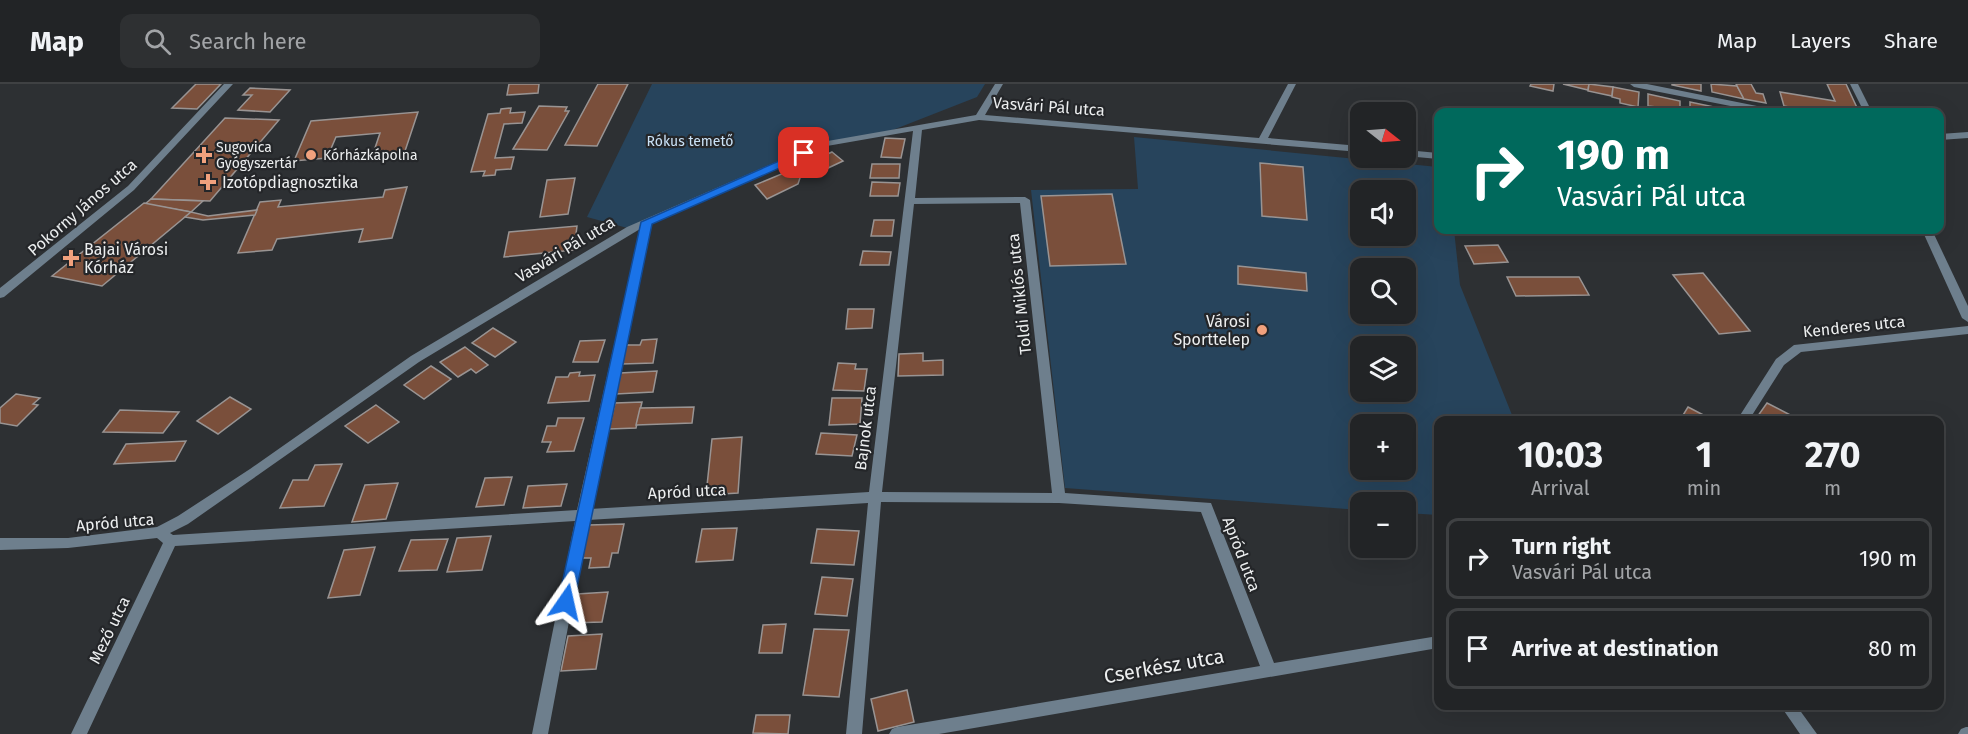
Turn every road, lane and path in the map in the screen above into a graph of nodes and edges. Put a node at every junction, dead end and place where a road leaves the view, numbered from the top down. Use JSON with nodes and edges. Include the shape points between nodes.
{"nodes":[{"id":1,"x":229,"y":84,"type":"edge"},
{"id":2,"x":999,"y":84,"type":"edge"},
{"id":3,"x":1292,"y":84,"type":"edge"},
{"id":4,"x":1634,"y":84,"type":"edge"},
{"id":5,"x":1854,"y":84,"type":"edge"},
{"id":6,"x":1752,"y":108,"type":"edge"},
{"id":7,"x":1866,"y":108,"type":"edge"},
{"id":8,"x":979,"y":117,"type":"junction"},
{"id":9,"x":918,"y":127,"type":"junction"},
{"id":10,"x":1968,"y":135,"type":"edge"},
{"id":11,"x":1944,"y":137,"type":"edge"},
{"id":12,"x":1262,"y":140,"type":"junction"},
{"id":13,"x":1350,"y":148,"type":"edge"},
{"id":14,"x":1416,"y":154,"type":"edge"},
{"id":15,"x":1434,"y":156,"type":"edge"},
{"id":16,"x":911,"y":201,"type":"junction"},
{"id":17,"x":647,"y":222,"type":"junction"},
{"id":18,"x":1929,"y":234,"type":"edge"},
{"id":19,"x":0,"y":294,"type":"edge"},
{"id":20,"x":1963,"y":296,"type":"edge"},
{"id":21,"x":1968,"y":318,"type":"edge"},
{"id":22,"x":1968,"y":330,"type":"edge"},
{"id":23,"x":1746,"y":416,"type":"edge"},
{"id":24,"x":874,"y":497,"type":"junction"},
{"id":25,"x":1059,"y":498,"type":"junction"},
{"id":26,"x":583,"y":514,"type":"junction"},
{"id":27,"x":159,"y":532,"type":"junction"},
{"id":28,"x":171,"y":542,"type":"junction"},
{"id":29,"x":0,"y":544,"type":"edge"},
{"id":30,"x":1434,"y":643,"type":"edge"},
{"id":31,"x":1269,"y":669,"type":"junction"},
{"id":32,"x":1791,"y":710,"type":"edge"},
{"id":33,"x":79,"y":734,"type":"edge"},
{"id":34,"x":540,"y":734,"type":"edge"},
{"id":35,"x":854,"y":734,"type":"edge"},
{"id":36,"x":897,"y":734,"type":"edge"},
{"id":37,"x":1809,"y":734,"type":"edge"}],
"edges":[{"from":1,"to":19,"type":"street","name":"Pokorny János utca","via":[[131,188]]},
{"from":2,"to":8,"type":"street"},
{"from":3,"to":12,"type":"street"},
{"from":4,"to":6,"type":"street"},
{"from":5,"to":7,"type":"street"},
{"from":8,"to":9,"type":"street","name":"Vasvári Pál utca"},
{"from":8,"to":12,"type":"street","name":"Vasvári Pál utca"},
{"from":9,"to":16,"type":"street","name":"Bajnok utca"},
{"from":9,"to":17,"type":"street","name":"Vasvári Pál utca","via":[[825,144]]},
{"from":10,"to":11,"type":"street"},
{"from":12,"to":13,"type":"street","name":"Vasvári Pál utca"},
{"from":14,"to":15,"type":"street"},
{"from":16,"to":24,"type":"street","name":"Bajnok utca"},
{"from":16,"to":25,"type":"street","name":"Toldi Miklós utca","via":[[1025,200]]},
{"from":17,"to":26,"type":"street"},
{"from":17,"to":27,"type":"street","name":"Vasvári Pál utca","via":[[416,359],[237,484]]},
{"from":18,"to":20,"type":"street"},
{"from":20,"to":21,"type":"street"},
{"from":22,"to":23,"type":"street","name":"Kenderes utca","via":[[1798,348],[1780,362]]},
{"from":24,"to":25,"type":"street","name":"Apród utca"},
{"from":24,"to":26,"type":"street","name":"Apród utca"},
{"from":24,"to":35,"type":"street","name":"Bajnok utca"},
{"from":25,"to":31,"type":"street","name":"Apród utca","via":[[1206,507]]},
{"from":26,"to":28,"type":"street","name":"Apród utca"},
{"from":26,"to":34,"type":"street"},
{"from":27,"to":28,"type":"street","name":"Apród utca"},
{"from":27,"to":29,"type":"street","name":"Apród utca","via":[[68,543]]},
{"from":28,"to":33,"type":"street","name":"Mező utca"},
{"from":30,"to":31,"type":"street","name":"Cserkész utca"},
{"from":31,"to":36,"type":"street","name":"Cserkész utca"},
{"from":32,"to":37,"type":"street"}]}
